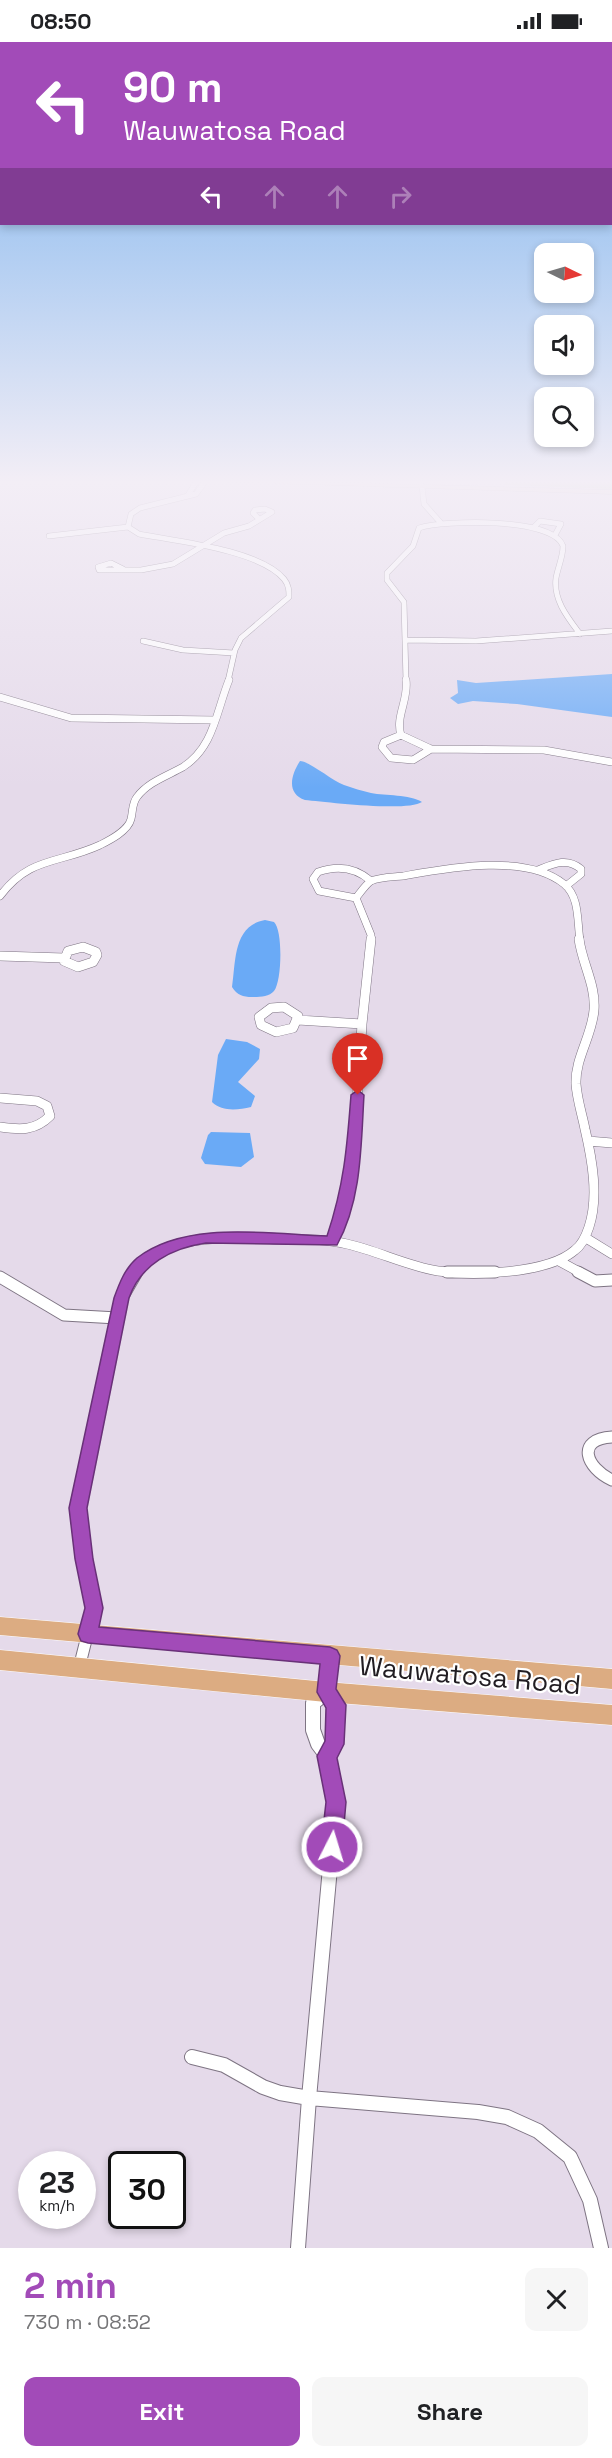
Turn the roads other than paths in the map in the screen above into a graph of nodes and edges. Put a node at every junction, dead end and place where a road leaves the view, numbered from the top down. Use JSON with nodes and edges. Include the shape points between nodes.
{"nodes":[{"id":1,"x":285,"y":582,"type":"edge"},
{"id":2,"x":389,"y":582,"type":"edge"},
{"id":3,"x":555,"y":582,"type":"edge"},
{"id":4,"x":612,"y":631,"type":"edge"},
{"id":5,"x":580,"y":634,"type":"junction"},
{"id":6,"x":406,"y":640,"type":"junction"},
{"id":7,"x":143,"y":641,"type":"dead end"},
{"id":8,"x":234,"y":652,"type":"junction"},
{"id":9,"x":0,"y":697,"type":"edge"},
{"id":10,"x":215,"y":720,"type":"junction"},
{"id":11,"x":401,"y":735,"type":"junction"},
{"id":12,"x":431,"y":749,"type":"junction"},
{"id":13,"x":612,"y":762,"type":"edge"},
{"id":14,"x":538,"y":870,"type":"junction"},
{"id":15,"x":371,"y":881,"type":"junction"},
{"id":16,"x":566,"y":886,"type":"junction"},
{"id":17,"x":0,"y":896,"type":"edge"},
{"id":18,"x":356,"y":898,"type":"junction"},
{"id":19,"x":0,"y":956,"type":"edge"},
{"id":20,"x":64,"y":958,"type":"dead end"},
{"id":21,"x":298,"y":1020,"type":"junction"},
{"id":22,"x":362,"y":1024,"type":"junction"},
{"id":23,"x":0,"y":1098,"type":"edge"},
{"id":24,"x":0,"y":1126,"type":"edge"},
{"id":25,"x":588,"y":1141,"type":"junction"},
{"id":26,"x":612,"y":1143,"type":"edge"},
{"id":27,"x":586,"y":1238,"type":"junction"},
{"id":28,"x":332,"y":1241,"type":"junction"},
{"id":29,"x":612,"y":1254,"type":"edge"},
{"id":30,"x":559,"y":1261,"type":"junction"},
{"id":31,"x":0,"y":1277,"type":"edge"},
{"id":32,"x":612,"y":1280,"type":"edge"},
{"id":33,"x":117,"y":1318,"type":"junction"},
{"id":34,"x":612,"y":1437,"type":"edge"},
{"id":35,"x":612,"y":1480,"type":"edge"},
{"id":36,"x":0,"y":1626,"type":"edge"},
{"id":37,"x":88,"y":1634,"type":"junction"},
{"id":38,"x":330,"y":1656,"type":"junction"},
{"id":39,"x":0,"y":1660,"type":"edge"},
{"id":40,"x":80,"y":1668,"type":"junction"},
{"id":41,"x":612,"y":1679,"type":"edge"},
{"id":42,"x":326,"y":1692,"type":"junction"},
{"id":43,"x":612,"y":1715,"type":"edge"},
{"id":44,"x":327,"y":1756,"type":"junction"},
{"id":45,"x":192,"y":2057,"type":"dead end"},
{"id":46,"x":309,"y":2098,"type":"junction"},
{"id":47,"x":298,"y":2248,"type":"edge"},
{"id":48,"x":601,"y":2248,"type":"edge"}],
"edges":[{"from":1,"to":8,"type":"street","via":[[289,597],[281,608],[243,635]]},
{"from":2,"to":6,"type":"street","via":[[404,602]]},
{"from":3,"to":5,"type":"street","via":[[559,600]]},
{"from":4,"to":5,"type":"street"},
{"from":5,"to":6,"type":"street","via":[[476,641]]},
{"from":6,"to":11,"type":"street","via":[[407,688],[398,726]]},
{"from":7,"to":8,"type":"street","via":[[183,650]]},
{"from":8,"to":10,"type":"street"},
{"from":9,"to":10,"type":"street","via":[[71,718]]},
{"from":10,"to":17,"type":"street","via":[[211,737],[201,752],[179,771],[135,798],[129,824],[91,848],[21,871]]},
{"from":11,"to":12,"type":"street"},
{"from":11,"to":12,"type":"street","via":[[384,742],[384,753],[412,760]]},
{"from":12,"to":13,"type":"street","via":[[534,749]]},
{"from":14,"to":15,"type":"street","via":[[501,866]]},
{"from":14,"to":16,"type":"street"},
{"from":14,"to":16,"type":"street","via":[[558,862],[578,866],[581,874]]},
{"from":15,"to":18,"type":"street"},
{"from":15,"to":18,"type":"street","via":[[353,869],[338,867],[318,872],[313,879],[318,891]]},
{"from":16,"to":25,"type":"street","via":[[574,899],[582,953],[594,996],[593,1019],[578,1061],[576,1084]]},
{"from":18,"to":22,"type":"street","via":[[371,935]]},
{"from":19,"to":20,"type":"street"},
{"from":21,"to":21,"type":"street","via":[[295,1012],[278,1007],[261,1013],[259,1021],[270,1031],[282,1032],[293,1028]]},
{"from":21,"to":22,"type":"street"},
{"from":22,"to":28,"type":"street","via":[[353,1166]]},
{"from":23,"to":24,"type":"street","via":[[37,1101],[47,1106],[50,1116],[34,1129]]},
{"from":25,"to":26,"type":"street"},
{"from":25,"to":27,"type":"street","via":[[594,1197]]},
{"from":27,"to":29,"type":"street"},
{"from":27,"to":30,"type":"street"},
{"from":28,"to":30,"type":"street","via":[[440,1270],[525,1269]]},
{"from":28,"to":33,"type":"street","via":[[183,1241],[142,1262],[128,1281]]},
{"from":30,"to":32,"type":"street","via":[[595,1281]]},
{"from":31,"to":33,"type":"street","via":[[64,1315]]},
{"from":33,"to":37,"type":"street","via":[[78,1508],[94,1608]]},
{"from":34,"to":35,"type":"street","via":[[601,1436],[592,1443],[588,1454],[590,1464],[599,1474]]},
{"from":36,"to":37,"type":"main road","name":"Wauwatosa Road"},
{"from":37,"to":38,"type":"main road","name":"Wauwatosa Road"},
{"from":37,"to":40,"type":"street"},
{"from":38,"to":41,"type":"main road","name":"Wauwatosa Road"},
{"from":38,"to":42,"type":"street"},
{"from":39,"to":40,"type":"main road","name":"Wauwatosa Road"},
{"from":40,"to":42,"type":"main road","name":"Wauwatosa Road"},
{"from":42,"to":43,"type":"main road","name":"Wauwatosa Road"},
{"from":42,"to":44,"type":"street","via":[[336,1705],[335,1744]]},
{"from":42,"to":44,"type":"street","via":[[313,1703],[313,1730]]},
{"from":44,"to":46,"type":"street","via":[[336,1802]]},
{"from":45,"to":46,"type":"street","via":[[224,2066],[280,2093]]},
{"from":46,"to":47,"type":"street"},
{"from":46,"to":48,"type":"street","via":[[478,2112],[507,2117],[538,2131],[570,2157],[590,2200]]}]}
